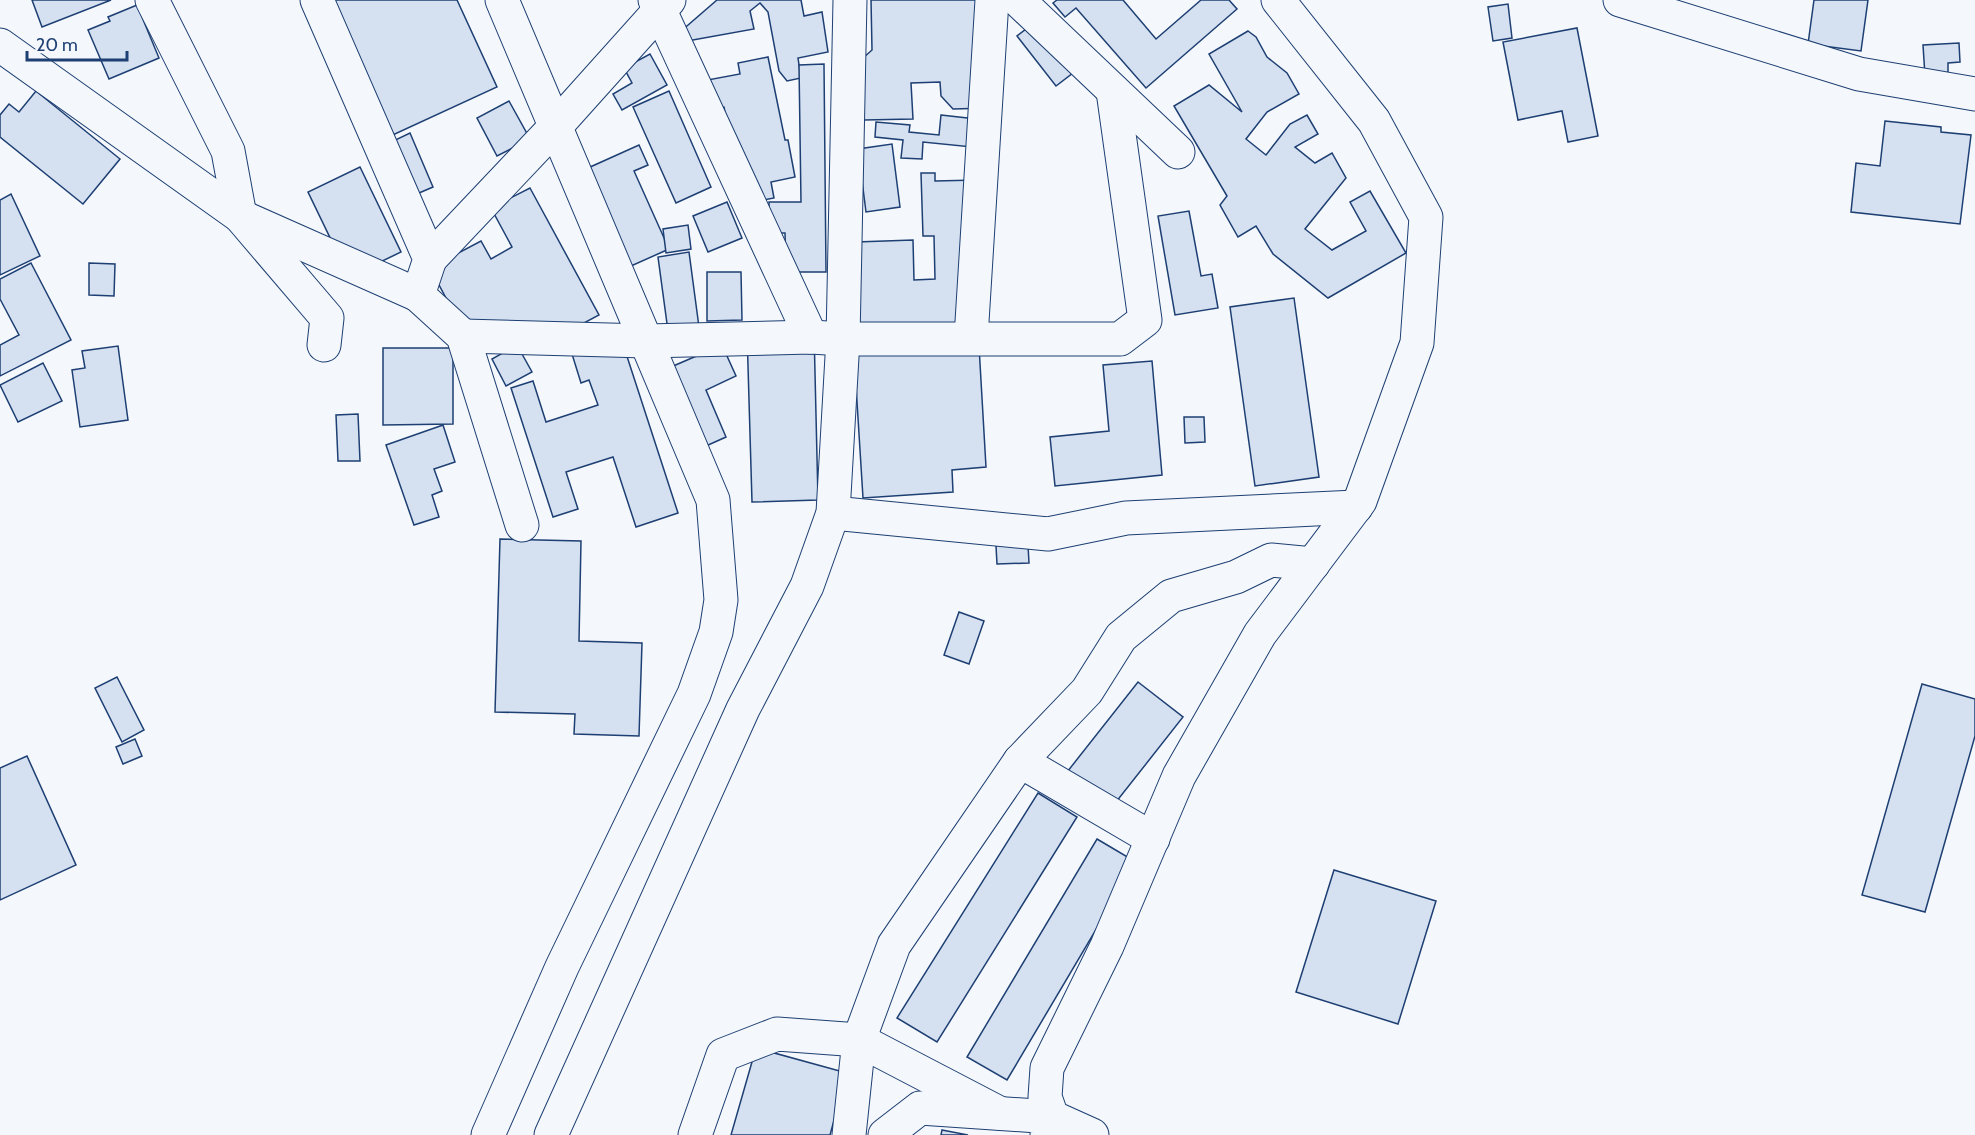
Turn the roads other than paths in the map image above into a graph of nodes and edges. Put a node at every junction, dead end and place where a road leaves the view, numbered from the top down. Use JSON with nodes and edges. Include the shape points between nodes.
{"nodes":[{"id":1,"x":152,"y":0,"type":"edge"},
{"id":2,"x":317,"y":0,"type":"edge"},
{"id":3,"x":502,"y":0,"type":"edge"},
{"id":4,"x":850,"y":0,"type":"edge"},
{"id":5,"x":992,"y":0,"type":"edge"},
{"id":6,"x":1018,"y":0,"type":"edge"},
{"id":7,"x":1278,"y":0,"type":"edge"},
{"id":8,"x":1620,"y":0,"type":"edge"},
{"id":9,"x":661,"y":3,"type":"edge"},
{"id":10,"x":0,"y":45,"type":"edge"},
{"id":11,"x":1113,"y":91,"type":"junction"},
{"id":12,"x":1975,"y":94,"type":"edge"},
{"id":13,"x":556,"y":126,"type":"junction"},
{"id":14,"x":1178,"y":152,"type":"dead end"},
{"id":15,"x":240,"y":216,"type":"junction"},
{"id":16,"x":430,"y":259,"type":"junction"},
{"id":17,"x":418,"y":295,"type":"junction"},
{"id":18,"x":463,"y":336,"type":"junction"},
{"id":19,"x":810,"y":337,"type":"junction"},
{"id":20,"x":971,"y":338,"type":"junction"},
{"id":21,"x":843,"y":339,"type":"junction"},
{"id":22,"x":646,"y":341,"type":"junction"},
{"id":23,"x":324,"y":345,"type":"dead end"},
{"id":24,"x":1356,"y":507,"type":"junction"},
{"id":25,"x":833,"y":513,"type":"junction"},
{"id":26,"x":522,"y":525,"type":"dead end"},
{"id":27,"x":1313,"y":564,"type":"junction"},
{"id":28,"x":1020,"y":761,"type":"junction"},
{"id":29,"x":1153,"y":839,"type":"junction"},
{"id":30,"x":860,"y":1040,"type":"junction"},
{"id":31,"x":999,"y":1113,"type":"junction"},
{"id":32,"x":1050,"y":1126,"type":"edge"},
{"id":33,"x":488,"y":1135,"type":"edge"},
{"id":34,"x":552,"y":1135,"type":"edge"},
{"id":35,"x":695,"y":1135,"type":"edge"},
{"id":36,"x":849,"y":1135,"type":"edge"},
{"id":37,"x":885,"y":1135,"type":"edge"},
{"id":38,"x":1092,"y":1135,"type":"edge"}],
"edges":[{"from":1,"to":15,"type":"street","via":[[228,151]]},
{"from":2,"to":16,"type":"street"},
{"from":3,"to":13,"type":"street"},
{"from":4,"to":21,"type":"street"},
{"from":5,"to":20,"type":"street"},
{"from":6,"to":11,"type":"street"},
{"from":7,"to":24,"type":"street","via":[[1374,121],[1426,217],[1417,343]]},
{"from":8,"to":12,"type":"street","via":[[1859,74]]},
{"from":9,"to":13,"type":"street"},
{"from":9,"to":19,"type":"street"},
{"from":10,"to":15,"type":"street"},
{"from":11,"to":14,"type":"street"},
{"from":11,"to":20,"type":"street","via":[[1145,320],[1120,339]]},
{"from":13,"to":16,"type":"street"},
{"from":13,"to":22,"type":"street"},
{"from":15,"to":17,"type":"street"},
{"from":15,"to":23,"type":"street","via":[[327,318]]},
{"from":16,"to":17,"type":"street"},
{"from":17,"to":18,"type":"street"},
{"from":18,"to":22,"type":"street"},
{"from":18,"to":26,"type":"street"},
{"from":19,"to":21,"type":"street"},
{"from":19,"to":22,"type":"street"},
{"from":20,"to":21,"type":"street"},
{"from":21,"to":25,"type":"street"},
{"from":22,"to":33,"type":"street","via":[[713,500],[721,600],[716,632],[694,694],[562,967]]},
{"from":24,"to":25,"type":"street","via":[[1126,518],[1048,534]]},
{"from":24,"to":27,"type":"street"},
{"from":25,"to":34,"type":"street","via":[[807,586],[743,709]]},
{"from":27,"to":28,"type":"street","via":[[1271,560],[1236,577],[1172,596],[1120,637],[1087,691]]},
{"from":27,"to":29,"type":"street","via":[[1260,634],[1179,776]]},
{"from":28,"to":29,"type":"street"},
{"from":28,"to":30,"type":"street","via":[[894,945]]},
{"from":29,"to":32,"type":"street","via":[[1107,946],[1047,1068],[1045,1097]]},
{"from":30,"to":31,"type":"street"},
{"from":30,"to":35,"type":"street","via":[[777,1034],[723,1055]]},
{"from":30,"to":36,"type":"street"},
{"from":31,"to":32,"type":"street"},
{"from":31,"to":37,"type":"street","via":[[920,1108]]},
{"from":32,"to":38,"type":"street"}]}
